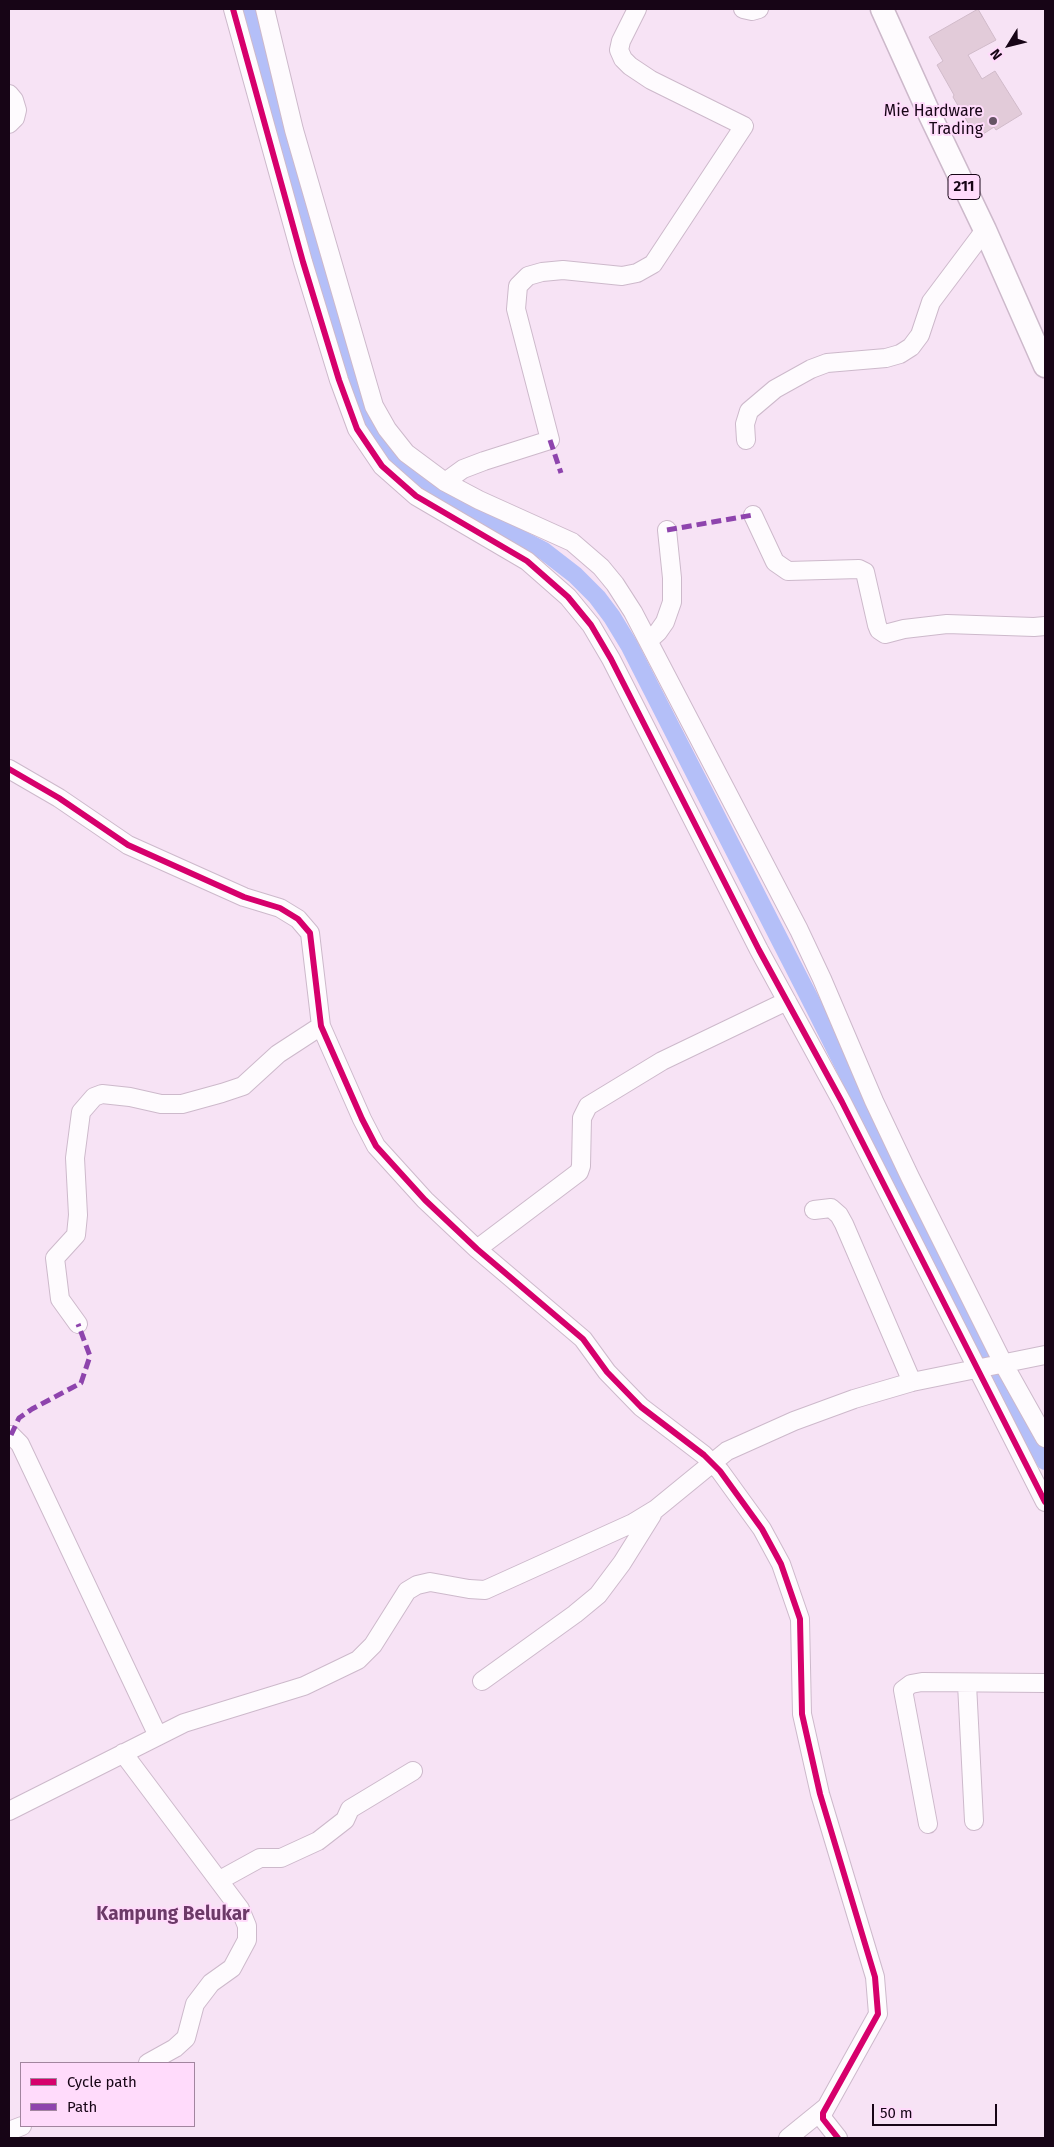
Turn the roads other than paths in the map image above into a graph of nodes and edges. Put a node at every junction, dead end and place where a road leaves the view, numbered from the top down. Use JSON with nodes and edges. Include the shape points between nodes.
{"nodes":[{"id":1,"x":233,"y":9,"type":"edge"},
{"id":2,"x":265,"y":9,"type":"edge"},
{"id":3,"x":637,"y":9,"type":"edge"},
{"id":4,"x":743,"y":9,"type":"edge"},
{"id":5,"x":759,"y":9,"type":"edge"},
{"id":6,"x":882,"y":9,"type":"edge"},
{"id":7,"x":9,"y":94,"type":"edge"},
{"id":8,"x":9,"y":124,"type":"edge"},
{"id":9,"x":985,"y":230,"type":"junction"},
{"id":10,"x":327,"y":291,"type":"junction"},
{"id":11,"x":1045,"y":366,"type":"edge"},
{"id":12,"x":351,"y":377,"type":"junction"},
{"id":13,"x":746,"y":440,"type":"dead end"},
{"id":14,"x":445,"y":482,"type":"junction"},
{"id":15,"x":753,"y":515,"type":"dead end"},
{"id":16,"x":667,"y":530,"type":"dead end"},
{"id":17,"x":1045,"y":626,"type":"edge"},
{"id":18,"x":648,"y":641,"type":"junction"},
{"id":19,"x":9,"y":768,"type":"edge"},
{"id":20,"x":787,"y":1001,"type":"junction"},
{"id":21,"x":321,"y":1026,"type":"junction"},
{"id":22,"x":814,"y":1210,"type":"dead end"},
{"id":23,"x":477,"y":1249,"type":"junction"},
{"id":24,"x":78,"y":1324,"type":"dead end"},
{"id":25,"x":1045,"y":1355,"type":"edge"},
{"id":26,"x":989,"y":1366,"type":"junction"},
{"id":27,"x":912,"y":1382,"type":"junction"},
{"id":28,"x":9,"y":1435,"type":"edge"},
{"id":29,"x":1045,"y":1438,"type":"edge"},
{"id":30,"x":709,"y":1466,"type":"junction"},
{"id":31,"x":1045,"y":1502,"type":"edge"},
{"id":32,"x":656,"y":1509,"type":"junction"},
{"id":33,"x":482,"y":1681,"type":"dead end"},
{"id":34,"x":1045,"y":1683,"type":"edge"},
{"id":35,"x":967,"y":1684,"type":"junction"},
{"id":36,"x":158,"y":1736,"type":"junction"},
{"id":37,"x":123,"y":1753,"type":"junction"},
{"id":38,"x":413,"y":1771,"type":"dead end"},
{"id":39,"x":9,"y":1810,"type":"edge"},
{"id":40,"x":974,"y":1821,"type":"dead end"},
{"id":41,"x":928,"y":1824,"type":"dead end"},
{"id":42,"x":220,"y":1880,"type":"junction"},
{"id":43,"x":150,"y":2062,"type":"edge"},
{"id":44,"x":825,"y":2108,"type":"junction"},
{"id":45,"x":788,"y":2138,"type":"edge"},
{"id":46,"x":838,"y":2138,"type":"edge"}],
"edges":[{"from":1,"to":10,"type":"street"},
{"from":2,"to":10,"type":"street"},
{"from":3,"to":14,"type":"street","via":[[621,42],[619,50],[623,59],[651,80],[744,126],[653,264],[637,274],[622,276],[562,270],[542,272],[528,276],[518,286],[516,310],[550,440],[464,469]]},
{"from":4,"to":5,"type":"street"},
{"from":6,"to":9,"type":"main road","number":"211"},
{"from":7,"to":8,"type":"street","via":[[17,110]]},
{"from":9,"to":11,"type":"main road","number":"211"},
{"from":9,"to":13,"type":"street","via":[[931,302],[920,335],[911,347],[886,358],[827,363],[810,369],[775,389],[749,412],[745,424]]},
{"from":10,"to":12,"type":"street"},
{"from":10,"to":12,"type":"street"},
{"from":12,"to":14,"type":"street","via":[[406,453]]},
{"from":12,"to":20,"type":"street","via":[[357,429],[382,466],[416,496],[527,561],[568,597],[591,625]]},
{"from":14,"to":18,"type":"street","via":[[572,542],[615,584]]},
{"from":15,"to":17,"type":"street","via":[[775,562],[788,571],[865,572],[877,625],[885,634],[947,624]]},
{"from":16,"to":18,"type":"street","via":[[672,602],[661,627]]},
{"from":18,"to":26,"type":"street","via":[[799,930]]},
{"from":19,"to":21,"type":"street","via":[[128,844],[244,897],[280,908],[298,919],[310,933]]},
{"from":20,"to":23,"type":"street","via":[[662,1061],[588,1106],[582,1118],[579,1172]]},
{"from":20,"to":26,"type":"street"},
{"from":21,"to":23,"type":"street","via":[[376,1146],[425,1200]]},
{"from":21,"to":24,"type":"street","via":[[278,1054],[243,1086],[182,1104],[161,1104],[130,1096],[102,1094],[94,1097],[81,1112],[75,1158],[76,1235],[54,1258],[60,1299]]},
{"from":22,"to":27,"type":"street","via":[[831,1208],[839,1215]]},
{"from":23,"to":30,"type":"street","via":[[583,1339],[607,1372],[641,1406],[704,1455]]},
{"from":25,"to":26,"type":"street"},
{"from":26,"to":27,"type":"street"},
{"from":26,"to":29,"type":"street"},
{"from":26,"to":31,"type":"street"},
{"from":27,"to":30,"type":"street","via":[[854,1399],[786,1425],[727,1451]]},
{"from":28,"to":36,"type":"street","via":[[20,1444]]},
{"from":30,"to":32,"type":"street"},
{"from":30,"to":44,"type":"street","via":[[724,1477],[762,1529],[781,1564],[800,1619],[802,1714],[820,1794],[875,1977],[878,2014]]},
{"from":32,"to":33,"type":"street","via":[[598,1595]]},
{"from":32,"to":36,"type":"street","via":[[612,1534],[485,1590],[430,1582],[417,1585],[407,1591],[373,1645],[358,1660],[304,1686],[184,1723]]},
{"from":34,"to":35,"type":"street"},
{"from":35,"to":40,"type":"street"},
{"from":35,"to":41,"type":"street","via":[[922,1682],[903,1690]]},
{"from":36,"to":37,"type":"street"},
{"from":37,"to":39,"type":"street"},
{"from":37,"to":42,"type":"street"},
{"from":38,"to":42,"type":"street","via":[[350,1809],[345,1820],[318,1841],[281,1858],[260,1858]]},
{"from":42,"to":43,"type":"street","via":[[240,1908],[247,1926],[247,1940],[232,1968],[211,1983],[195,2004],[186,2038]]},
{"from":44,"to":45,"type":"street"},
{"from":44,"to":46,"type":"street","via":[[823,2119]]}]}
